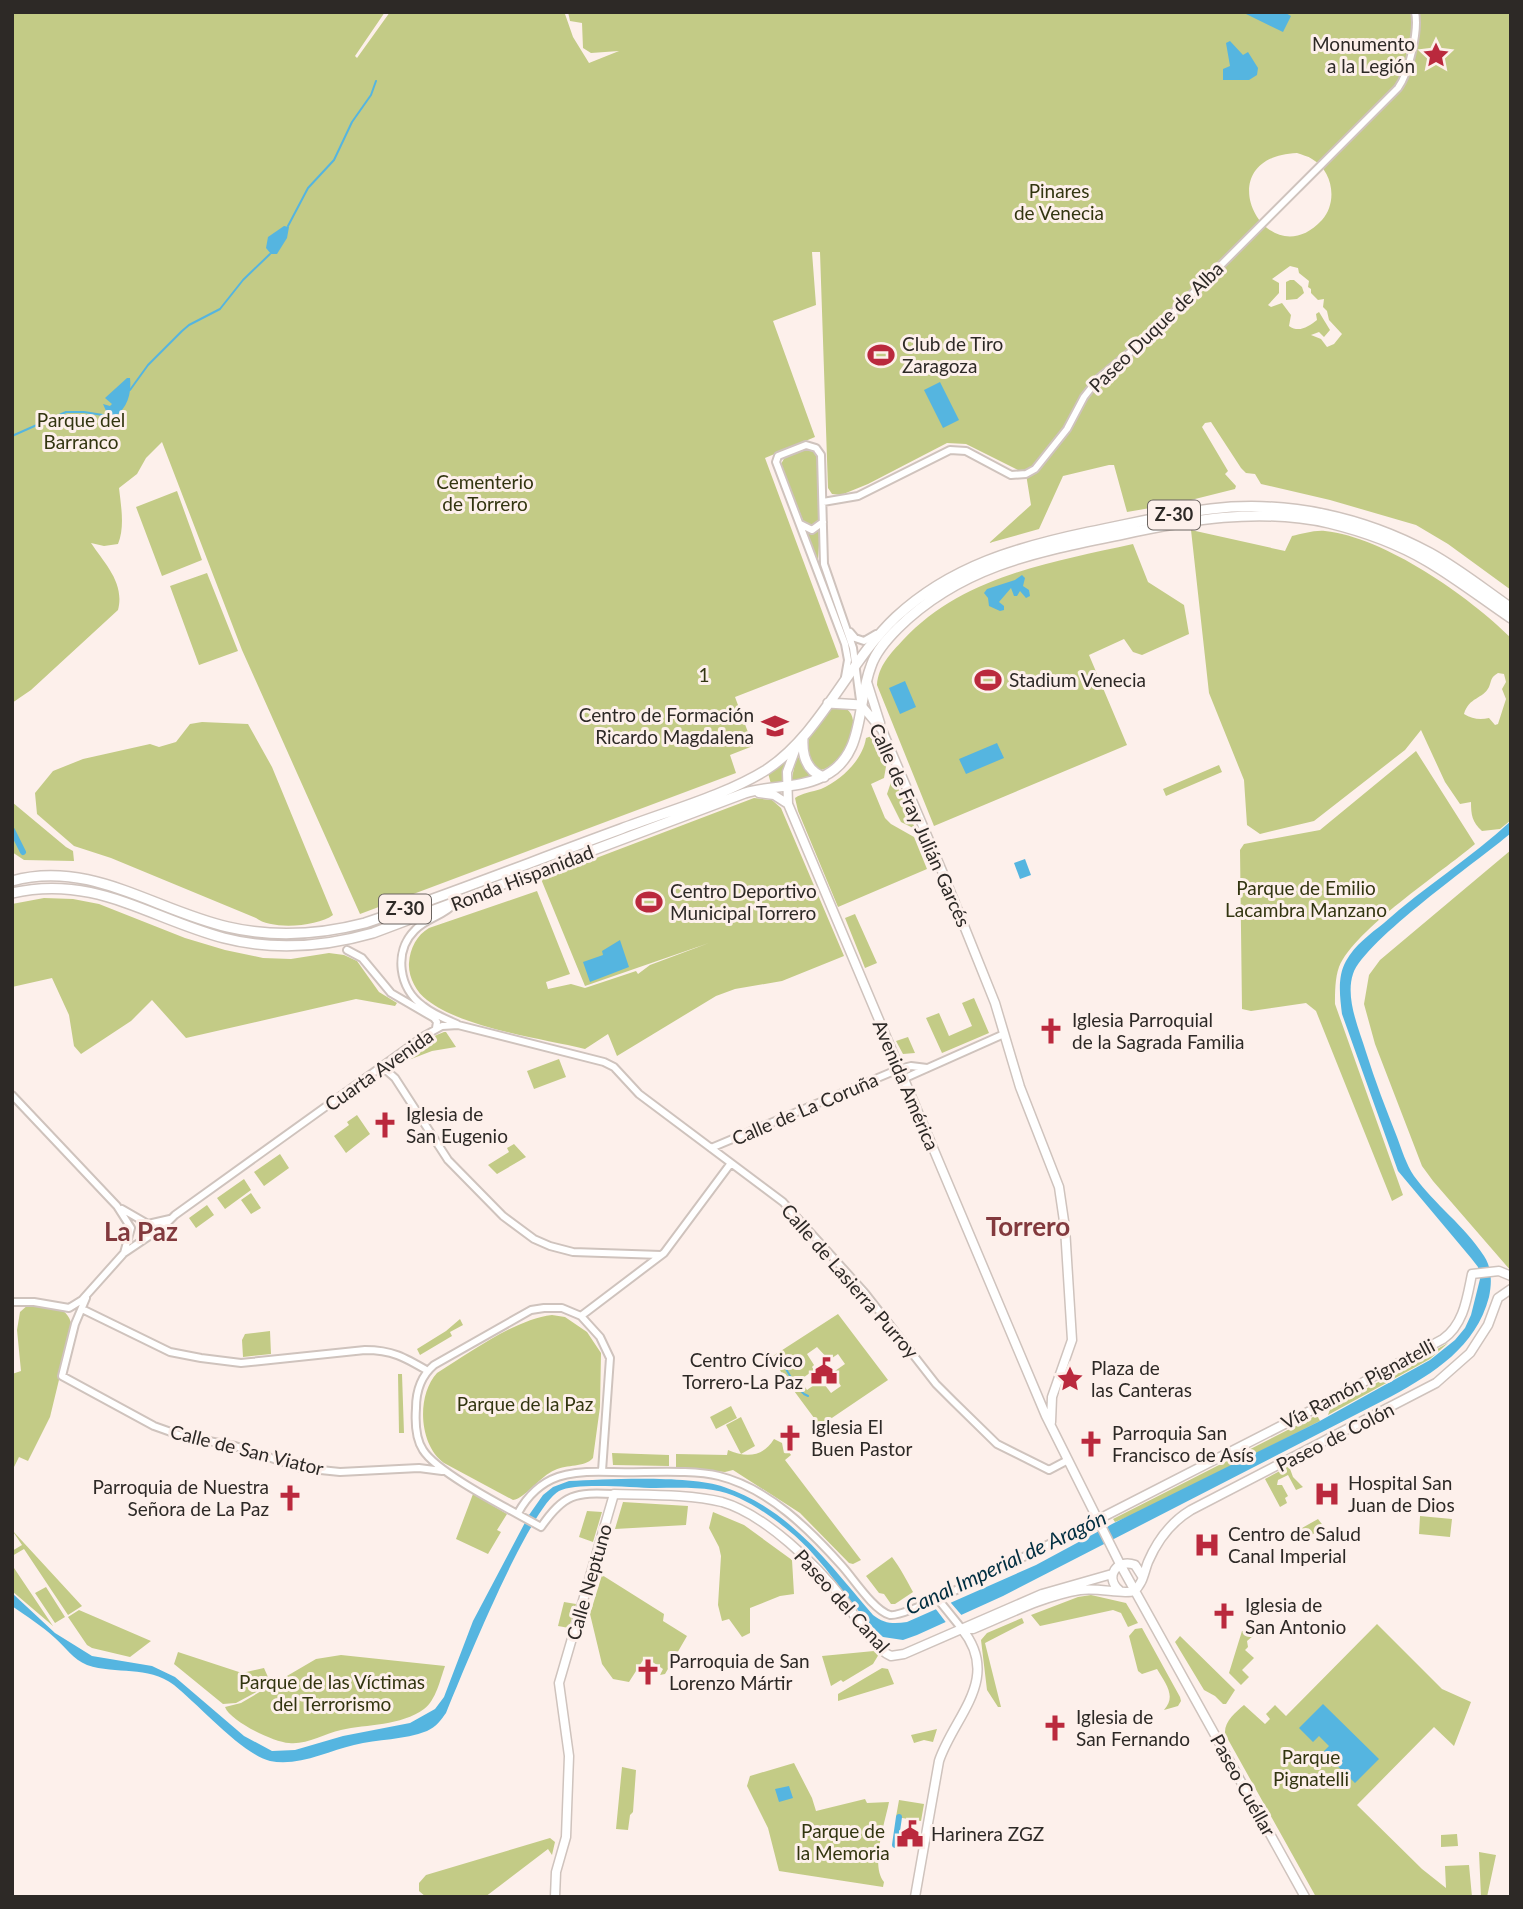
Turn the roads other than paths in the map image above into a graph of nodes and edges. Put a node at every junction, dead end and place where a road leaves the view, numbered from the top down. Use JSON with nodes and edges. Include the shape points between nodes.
{"nodes":[{"id":1,"x":1415,"y":12,"type":"edge"},
{"id":2,"x":823,"y":502,"type":"junction"},
{"id":3,"x":1175,"y":519,"type":"junction"},
{"id":4,"x":823,"y":521,"type":"junction"},
{"id":5,"x":798,"y":522,"type":"junction"},
{"id":6,"x":1511,"y":608,"type":"edge"},
{"id":7,"x":896,"y":617,"type":"junction"},
{"id":8,"x":1511,"y":618,"type":"edge"},
{"id":9,"x":846,"y":624,"type":"junction"},
{"id":10,"x":856,"y":665,"type":"junction"},
{"id":11,"x":867,"y":675,"type":"junction"},
{"id":12,"x":844,"y":682,"type":"junction"},
{"id":13,"x":828,"y":703,"type":"junction"},
{"id":14,"x":861,"y":705,"type":"junction"},
{"id":15,"x":880,"y":726,"type":"junction"},
{"id":16,"x":801,"y":739,"type":"junction"},
{"id":17,"x":824,"y":777,"type":"junction"},
{"id":18,"x":786,"y":787,"type":"junction"},
{"id":19,"x":745,"y":793,"type":"junction"},
{"id":20,"x":788,"y":804,"type":"junction"},
{"id":21,"x":12,"y":881,"type":"edge"},
{"id":22,"x":12,"y":893,"type":"edge"},
{"id":23,"x":455,"y":903,"type":"junction"},
{"id":24,"x":347,"y":950,"type":"dead end"},
{"id":25,"x":458,"y":1025,"type":"junction"},
{"id":26,"x":435,"y":1029,"type":"junction"},
{"id":27,"x":1004,"y":1034,"type":"junction"},
{"id":28,"x":401,"y":1052,"type":"junction"},
{"id":29,"x":614,"y":1067,"type":"joint"},
{"id":30,"x":927,"y":1068,"type":"junction"},
{"id":31,"x":899,"y":1069,"type":"junction"},
{"id":32,"x":369,"y":1075,"type":"junction"},
{"id":33,"x":395,"y":1078,"type":"junction"},
{"id":34,"x":903,"y":1079,"type":"junction"},
{"id":35,"x":13,"y":1096,"type":"edge"},
{"id":36,"x":711,"y":1148,"type":"junction"},
{"id":37,"x":731,"y":1163,"type":"junction"},
{"id":38,"x":117,"y":1206,"type":"junction"},
{"id":39,"x":171,"y":1218,"type":"junction"},
{"id":40,"x":145,"y":1223,"type":"junction"},
{"id":41,"x":131,"y":1232,"type":"junction"},
{"id":42,"x":151,"y":1236,"type":"junction"},
{"id":43,"x":140,"y":1243,"type":"junction"},
{"id":44,"x":124,"y":1253,"type":"junction"},
{"id":45,"x":661,"y":1255,"type":"junction"},
{"id":46,"x":1511,"y":1276,"type":"edge"},
{"id":47,"x":1511,"y":1289,"type":"edge"},
{"id":48,"x":88,"y":1294,"type":"junction"},
{"id":49,"x":82,"y":1300,"type":"junction"},
{"id":50,"x":12,"y":1302,"type":"edge"},
{"id":51,"x":69,"y":1308,"type":"junction"},
{"id":52,"x":82,"y":1309,"type":"junction"},
{"id":53,"x":582,"y":1316,"type":"junction"},
{"id":54,"x":75,"y":1324,"type":"junction"},
{"id":55,"x":428,"y":1371,"type":"junction"},
{"id":56,"x":1036,"y":1392,"type":"junction"},
{"id":57,"x":1053,"y":1393,"type":"junction"},
{"id":58,"x":1051,"y":1422,"type":"junction"},
{"id":59,"x":1068,"y":1460,"type":"junction"},
{"id":60,"x":444,"y":1471,"type":"junction"},
{"id":61,"x":602,"y":1471,"type":"junction"},
{"id":62,"x":614,"y":1494,"type":"junction"},
{"id":63,"x":518,"y":1513,"type":"junction"},
{"id":64,"x":1098,"y":1523,"type":"junction"},
{"id":65,"x":1110,"y":1546,"type":"joint"},
{"id":66,"x":1120,"y":1564,"type":"junction"},
{"id":67,"x":1112,"y":1574,"type":"junction"},
{"id":68,"x":1142,"y":1576,"type":"junction"},
{"id":69,"x":1119,"y":1590,"type":"junction"},
{"id":70,"x":1134,"y":1591,"type":"junction"},
{"id":71,"x":939,"y":1601,"type":"junction"},
{"id":72,"x":962,"y":1629,"type":"junction"},
{"id":73,"x":555,"y":1897,"type":"edge"},
{"id":74,"x":915,"y":1897,"type":"edge"},
{"id":75,"x":1305,"y":1897,"type":"edge"}],
"edges":[{"from":1,"to":2,"type":"street","name":"Paseo Duque de Alba","via":[[1412,48],[1398,88],[1147,339],[1100,378],[1035,469],[1011,475],[966,451],[950,450],[858,496]]},
{"from":2,"to":4,"type":"street","name":"Calle de Fray Julián Garcés"},
{"from":2,"to":5,"type":"street","name":"Calle de Fray Julián Garcés","via":[[819,450],[806,445],[778,456],[776,462]]},
{"from":3,"to":6,"type":"highway","name":"Ronda Hispanidad","number":"Z-30","via":[[1209,509],[1269,507],[1347,520],[1429,553]]},
{"from":3,"to":7,"type":"highway","name":"Ronda Hispanidad","number":"Z-30","via":[[1034,544],[991,558],[944,582]]},
{"from":3,"to":8,"type":"highway","name":"Ronda Hispanidad","number":"Z-30","via":[[1254,515],[1345,528],[1424,559]]},
{"from":3,"to":11,"type":"highway","name":"Ronda Hispanidad","number":"Z-30","via":[[1017,557],[969,577],[897,629],[875,656]]},
{"from":4,"to":5,"type":"street","via":[[812,530]]},
{"from":4,"to":9,"type":"street","name":"Calle de Fray Julián Garcés","via":[[824,565]]},
{"from":5,"to":12,"type":"street","name":"Calle de Fray Julián Garcés","via":[[845,643]]},
{"from":7,"to":9,"type":"street","via":[[864,641],[855,638]]},
{"from":7,"to":10,"type":"highway","name":"Ronda Hispanidad","number":"Z-30"},
{"from":9,"to":10,"type":"street","name":"Calle de Fray Julián Garcés"},
{"from":10,"to":12,"type":"highway","name":"Ronda Hispanidad","number":"Z-30"},
{"from":10,"to":14,"type":"street","name":"Calle de Fray Julián Garcés"},
{"from":11,"to":14,"type":"highway","name":"Ronda Hispanidad","number":"Z-30"},
{"from":11,"to":15,"type":"main road"},
{"from":12,"to":13,"type":"highway","name":"Ronda Hispanidad","number":"Z-30"},
{"from":13,"to":14,"type":"highway"},
{"from":13,"to":16,"type":"highway","name":"Ronda Hispanidad","number":"Z-30"},
{"from":14,"to":15,"type":"main road","name":"Calle de Fray Julián Garcés"},
{"from":14,"to":17,"type":"highway","name":"Ronda Hispanidad","number":"Z-30","via":[[853,747]]},
{"from":15,"to":27,"type":"main road","name":"Calle de Fray Julián Garcés","via":[[983,972]]},
{"from":16,"to":17,"type":"highway","via":[[807,763]]},
{"from":16,"to":18,"type":"main road","name":"Avenida América"},
{"from":16,"to":21,"type":"highway","name":"Ronda Hispanidad","number":"Z-30","via":[[770,767],[729,788],[335,931],[290,935],[227,927],[79,877]]},
{"from":17,"to":18,"type":"highway","name":"Ronda Hispanidad","number":"Z-30"},
{"from":18,"to":19,"type":"highway","name":"Ronda Hispanidad","number":"Z-30"},
{"from":18,"to":20,"type":"main road","name":"Avenida América"},
{"from":19,"to":20,"type":"main road","via":[[769,793]]},
{"from":19,"to":23,"type":"highway","name":"Ronda Hispanidad","number":"Z-30"},
{"from":20,"to":31,"type":"main road","name":"Avenida América"},
{"from":22,"to":23,"type":"highway","name":"Ronda Hispanidad","number":"Z-30","via":[[78,889],[123,900],[224,938],[287,946],[360,936]]},
{"from":23,"to":25,"type":"street","via":[[413,932],[405,944],[401,967],[405,984],[417,1001]]},
{"from":24,"to":26,"type":"street","via":[[362,958],[391,993],[434,1018]]},
{"from":25,"to":26,"type":"street","name":"Cuarta Avenida"},
{"from":25,"to":29,"type":"street","name":"Cuarta Avenida"},
{"from":26,"to":28,"type":"street","name":"Cuarta Avenida"},
{"from":27,"to":30,"type":"street"},
{"from":27,"to":57,"type":"main road","name":"Calle de Fray Julián Garcés","via":[[1059,1187],[1072,1340]]},
{"from":28,"to":32,"type":"street","name":"Cuarta Avenida"},
{"from":28,"to":33,"type":"street","via":[[393,1062]]},
{"from":29,"to":36,"type":"street","name":"Calle de Lasierra Purroy","via":[[639,1094]]},
{"from":30,"to":31,"type":"street"},
{"from":30,"to":34,"type":"street"},
{"from":31,"to":34,"type":"main road","name":"Avenida América"},
{"from":31,"to":36,"type":"street","name":"Calle de La Coruña"},
{"from":32,"to":33,"type":"street","via":[[385,1070]]},
{"from":32,"to":39,"type":"street","name":"Cuarta Avenida"},
{"from":33,"to":45,"type":"street","via":[[448,1160],[503,1216],[534,1239],[573,1252]]},
{"from":34,"to":56,"type":"main road","name":"Avenida América"},
{"from":35,"to":38,"type":"street"},
{"from":36,"to":37,"type":"street","name":"Calle de Lasierra Purroy"},
{"from":37,"to":45,"type":"street"},
{"from":37,"to":59,"type":"street","name":"Calle de Lasierra Purroy","via":[[785,1204],[936,1384],[987,1435],[1049,1470]]},
{"from":38,"to":40,"type":"street"},
{"from":38,"to":41,"type":"street"},
{"from":39,"to":40,"type":"street","name":"Cuarta Avenida"},
{"from":39,"to":42,"type":"street","name":"Cuarta Avenida"},
{"from":40,"to":41,"type":"street","name":"Cuarta Avenida"},
{"from":40,"to":42,"type":"street"},
{"from":41,"to":43,"type":"street"},
{"from":41,"to":44,"type":"street"},
{"from":42,"to":43,"type":"street","name":"Cuarta Avenida"},
{"from":43,"to":44,"type":"street"},
{"from":44,"to":48,"type":"street"},
{"from":45,"to":53,"type":"street"},
{"from":46,"to":64,"type":"main road","name":"Vía Ramón Pignatelli","via":[[1494,1271],[1475,1274],[1461,1317],[1447,1336]]},
{"from":47,"to":68,"type":"main road","name":"Paseo de Colón","via":[[1499,1298],[1470,1353],[1445,1376],[1415,1396],[1191,1510],[1165,1533]]},
{"from":48,"to":49,"type":"street"},
{"from":48,"to":52,"type":"street"},
{"from":49,"to":51,"type":"street"},
{"from":49,"to":52,"type":"street"},
{"from":50,"to":51,"type":"street"},
{"from":51,"to":54,"type":"street"},
{"from":52,"to":54,"type":"street"},
{"from":52,"to":55,"type":"street","via":[[170,1352],[201,1358],[241,1363],[383,1351]]},
{"from":53,"to":55,"type":"street","via":[[562,1308],[531,1310]]},
{"from":53,"to":61,"type":"street","via":[[600,1336],[610,1358]]},
{"from":54,"to":60,"type":"street","name":"Calle de San Viator","via":[[62,1376],[169,1432],[235,1446],[302,1468]]},
{"from":55,"to":60,"type":"street","via":[[416,1398],[417,1438],[427,1456]]},
{"from":56,"to":57,"type":"main road","via":[[1043,1398]]},
{"from":56,"to":58,"type":"main road","name":"Avenida América"},
{"from":57,"to":58,"type":"main road"},
{"from":58,"to":59,"type":"main road","name":"Avenida América"},
{"from":59,"to":64,"type":"main road","name":"Avenida América"},
{"from":60,"to":63,"type":"street"},
{"from":61,"to":63,"type":"street","via":[[550,1479]]},
{"from":61,"to":71,"type":"street","via":[[727,1479],[793,1516],[886,1613],[901,1614]]},
{"from":62,"to":63,"type":"street","name":"Paseo del Canal","via":[[569,1497],[538,1525]]},
{"from":62,"to":72,"type":"main road","name":"Paseo del Canal","via":[[712,1500],[747,1515],[811,1562],[889,1656]]},
{"from":62,"to":73,"type":"main road","name":"Calle Neptuno","via":[[559,1683],[569,1756],[567,1831]]},
{"from":64,"to":65,"type":"main road","name":"Avenida América"},
{"from":64,"to":71,"type":"street"},
{"from":65,"to":66,"type":"main road","name":"Paseo Cuéllar"},
{"from":66,"to":67,"type":"main road"},
{"from":66,"to":68,"type":"main road","via":[[1135,1565]]},
{"from":66,"to":70,"type":"main road","name":"Paseo Cuéllar"},
{"from":67,"to":69,"type":"main road"},
{"from":67,"to":72,"type":"main road","name":"Paseo del Canal","via":[[1042,1594]]},
{"from":68,"to":70,"type":"main road","name":"Paseo de Colón"},
{"from":69,"to":70,"type":"main road","name":"Paseo del Canal"},
{"from":69,"to":72,"type":"main road","name":"Paseo del Canal","via":[[1072,1591],[971,1630]]},
{"from":70,"to":75,"type":"main road","name":"Paseo Cuéllar"},
{"from":71,"to":72,"type":"street"},
{"from":72,"to":74,"type":"main road","via":[[974,1650],[978,1671],[973,1694],[937,1767]]}]}
